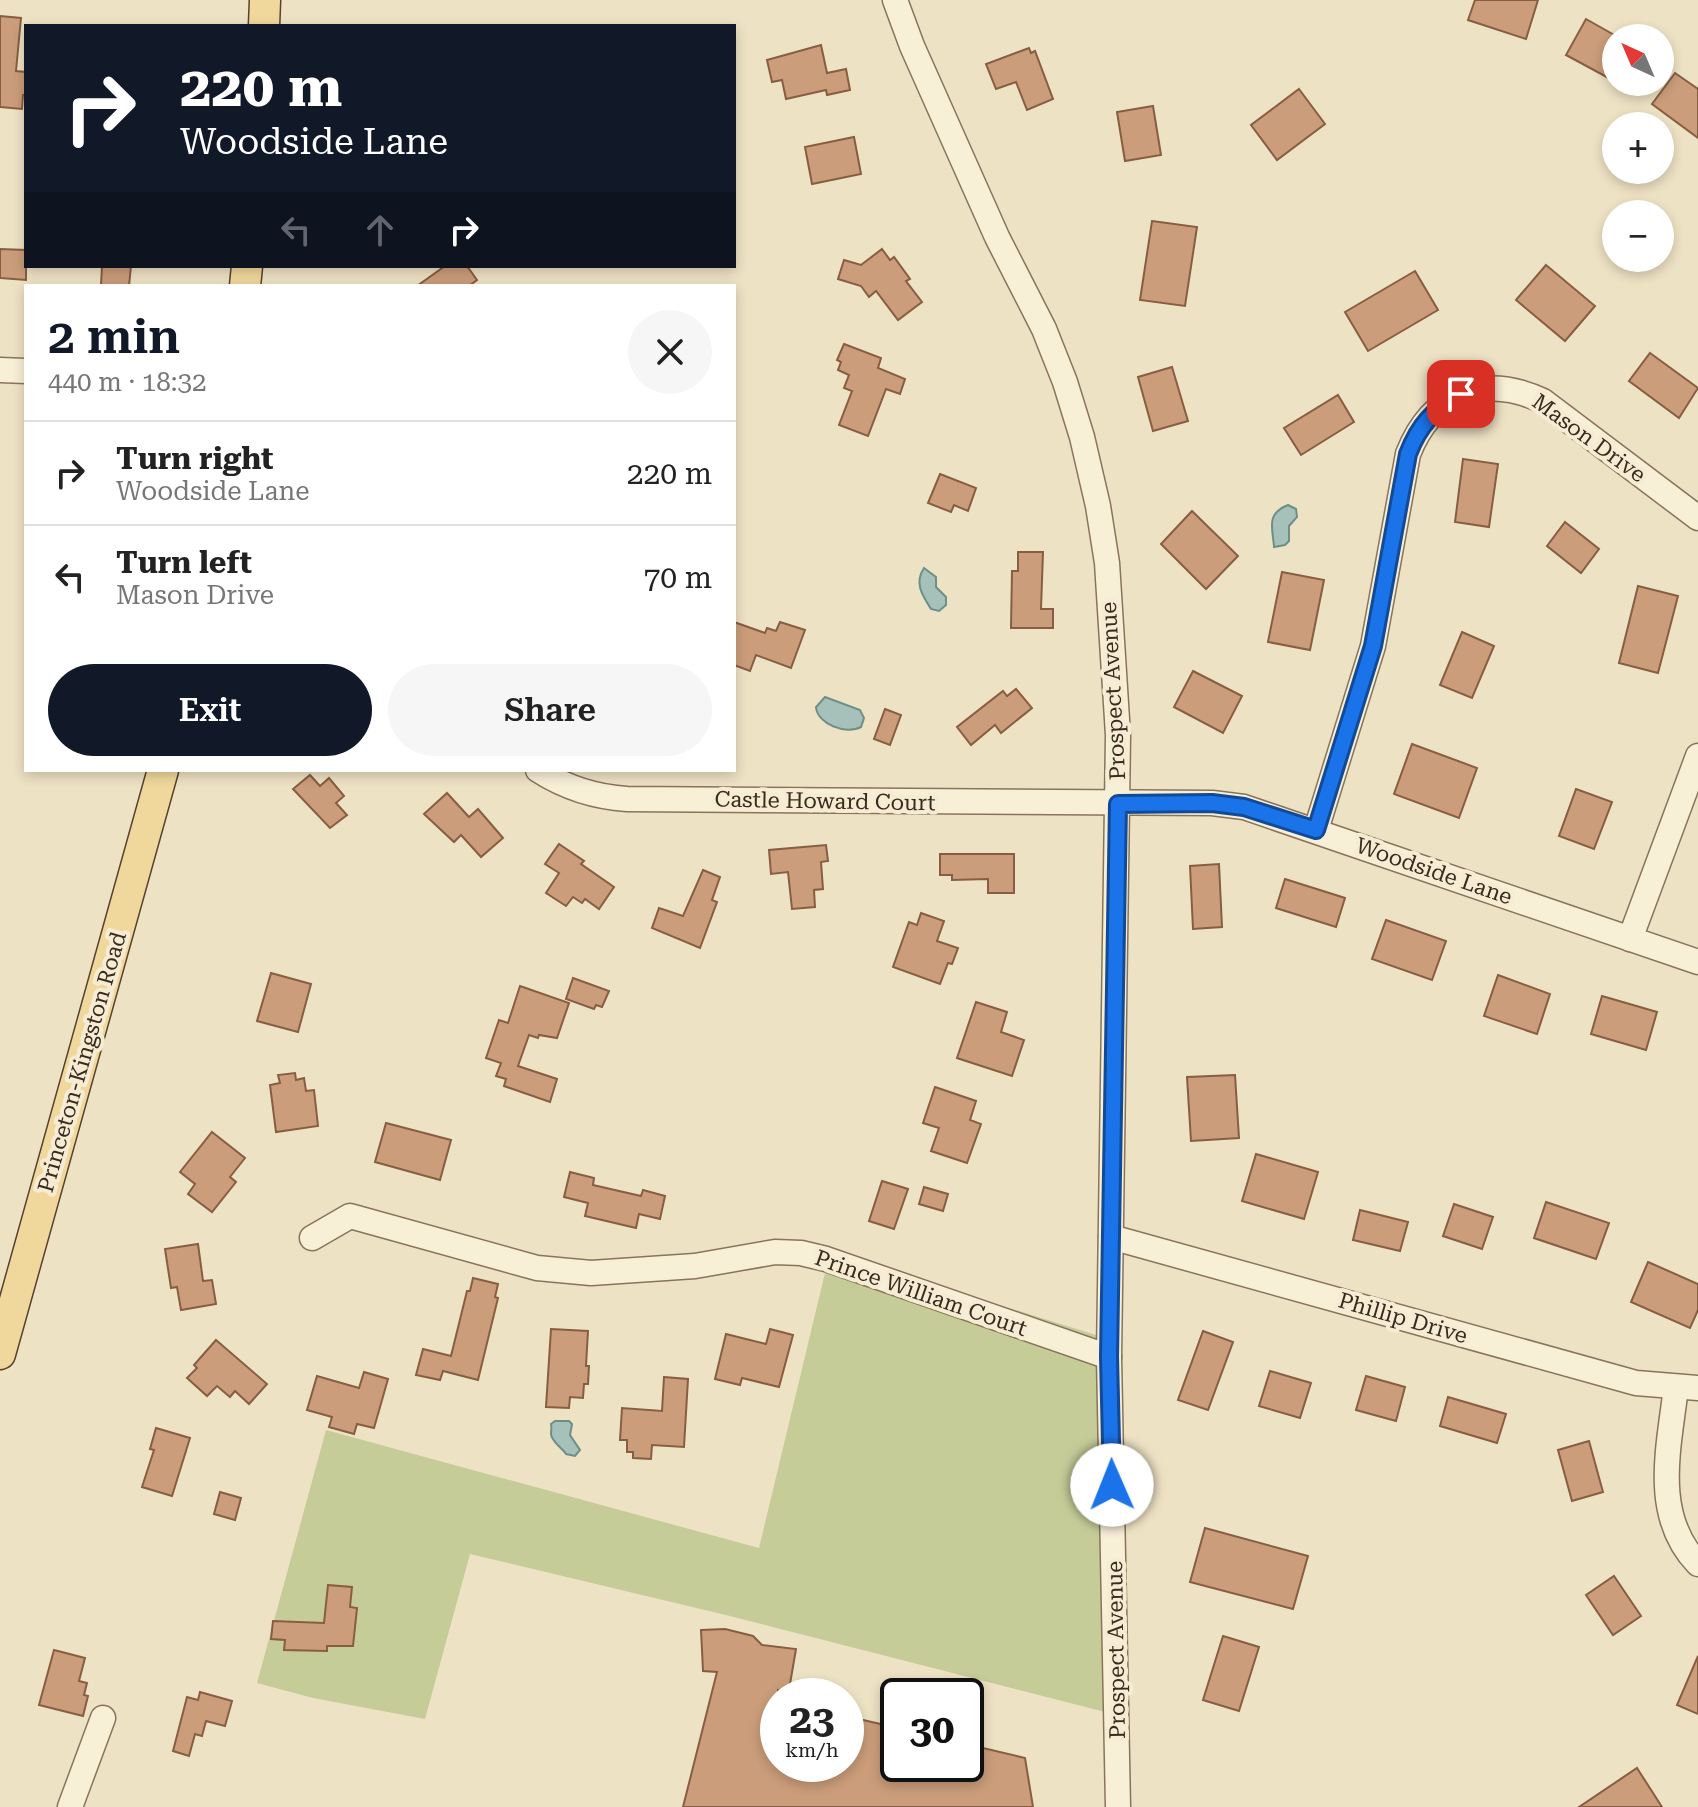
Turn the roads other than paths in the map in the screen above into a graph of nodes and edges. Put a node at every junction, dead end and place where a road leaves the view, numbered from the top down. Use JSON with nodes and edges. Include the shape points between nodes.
{"nodes":[{"id":1,"x":265,"y":0,"type":"edge"},
{"id":2,"x":895,"y":0,"type":"edge"},
{"id":3,"x":264,"y":24,"type":"edge"},
{"id":4,"x":0,"y":370,"type":"edge"},
{"id":5,"x":24,"y":371,"type":"edge"},
{"id":6,"x":1698,"y":518,"type":"edge"},
{"id":7,"x":1698,"y":756,"type":"edge"},
{"id":8,"x":162,"y":772,"type":"edge"},
{"id":9,"x":541,"y":772,"type":"edge"},
{"id":10,"x":1118,"y":804,"type":"junction"},
{"id":11,"x":1316,"y":830,"type":"junction"},
{"id":12,"x":1630,"y":939,"type":"junction"},
{"id":13,"x":1698,"y":962,"type":"edge"},
{"id":14,"x":1111,"y":1237,"type":"junction"},
{"id":15,"x":312,"y":1238,"type":"dead end"},
{"id":16,"x":0,"y":1354,"type":"edge"},
{"id":17,"x":1109,"y":1357,"type":"junction"},
{"id":18,"x":1687,"y":1388,"type":"edge"},
{"id":19,"x":1698,"y":1564,"type":"edge"},
{"id":20,"x":103,"y":1718,"type":"dead end"},
{"id":21,"x":70,"y":1807,"type":"edge"},
{"id":22,"x":1118,"y":1807,"type":"edge"}],
"edges":[{"from":1,"to":3,"type":"main road"},
{"from":2,"to":10,"type":"street","name":"Prospect Avenue","via":[[991,224],[1044,329],[1082,437],[1107,563]]},
{"from":4,"to":5,"type":"street"},
{"from":6,"to":11,"type":"street","name":"Mason Drive","via":[[1524,392],[1480,389],[1443,404],[1427,418],[1408,454],[1373,646]]},
{"from":7,"to":12,"type":"street"},
{"from":8,"to":16,"type":"main road","name":"Princeton-Kingston Road"},
{"from":9,"to":10,"type":"street","name":"Castle Howard Court","via":[[584,792],[627,799]]},
{"from":10,"to":11,"type":"street","name":"Woodside Lane","via":[[1223,804]]},
{"from":10,"to":14,"type":"street","name":"Prospect Avenue"},
{"from":11,"to":12,"type":"street","name":"Woodside Lane"},
{"from":12,"to":13,"type":"street","name":"Woodside Lane"},
{"from":14,"to":17,"type":"street","name":"Prospect Avenue"},
{"from":14,"to":18,"type":"street","name":"Phillip Drive","via":[[1636,1383]]},
{"from":15,"to":17,"type":"street","name":"Prince William Court","via":[[350,1216],[537,1268],[591,1273],[801,1253]]},
{"from":17,"to":22,"type":"street","name":"Prospect Avenue"},
{"from":18,"to":19,"type":"street","via":[[1666,1484],[1675,1531]]},
{"from":20,"to":21,"type":"street"}]}
